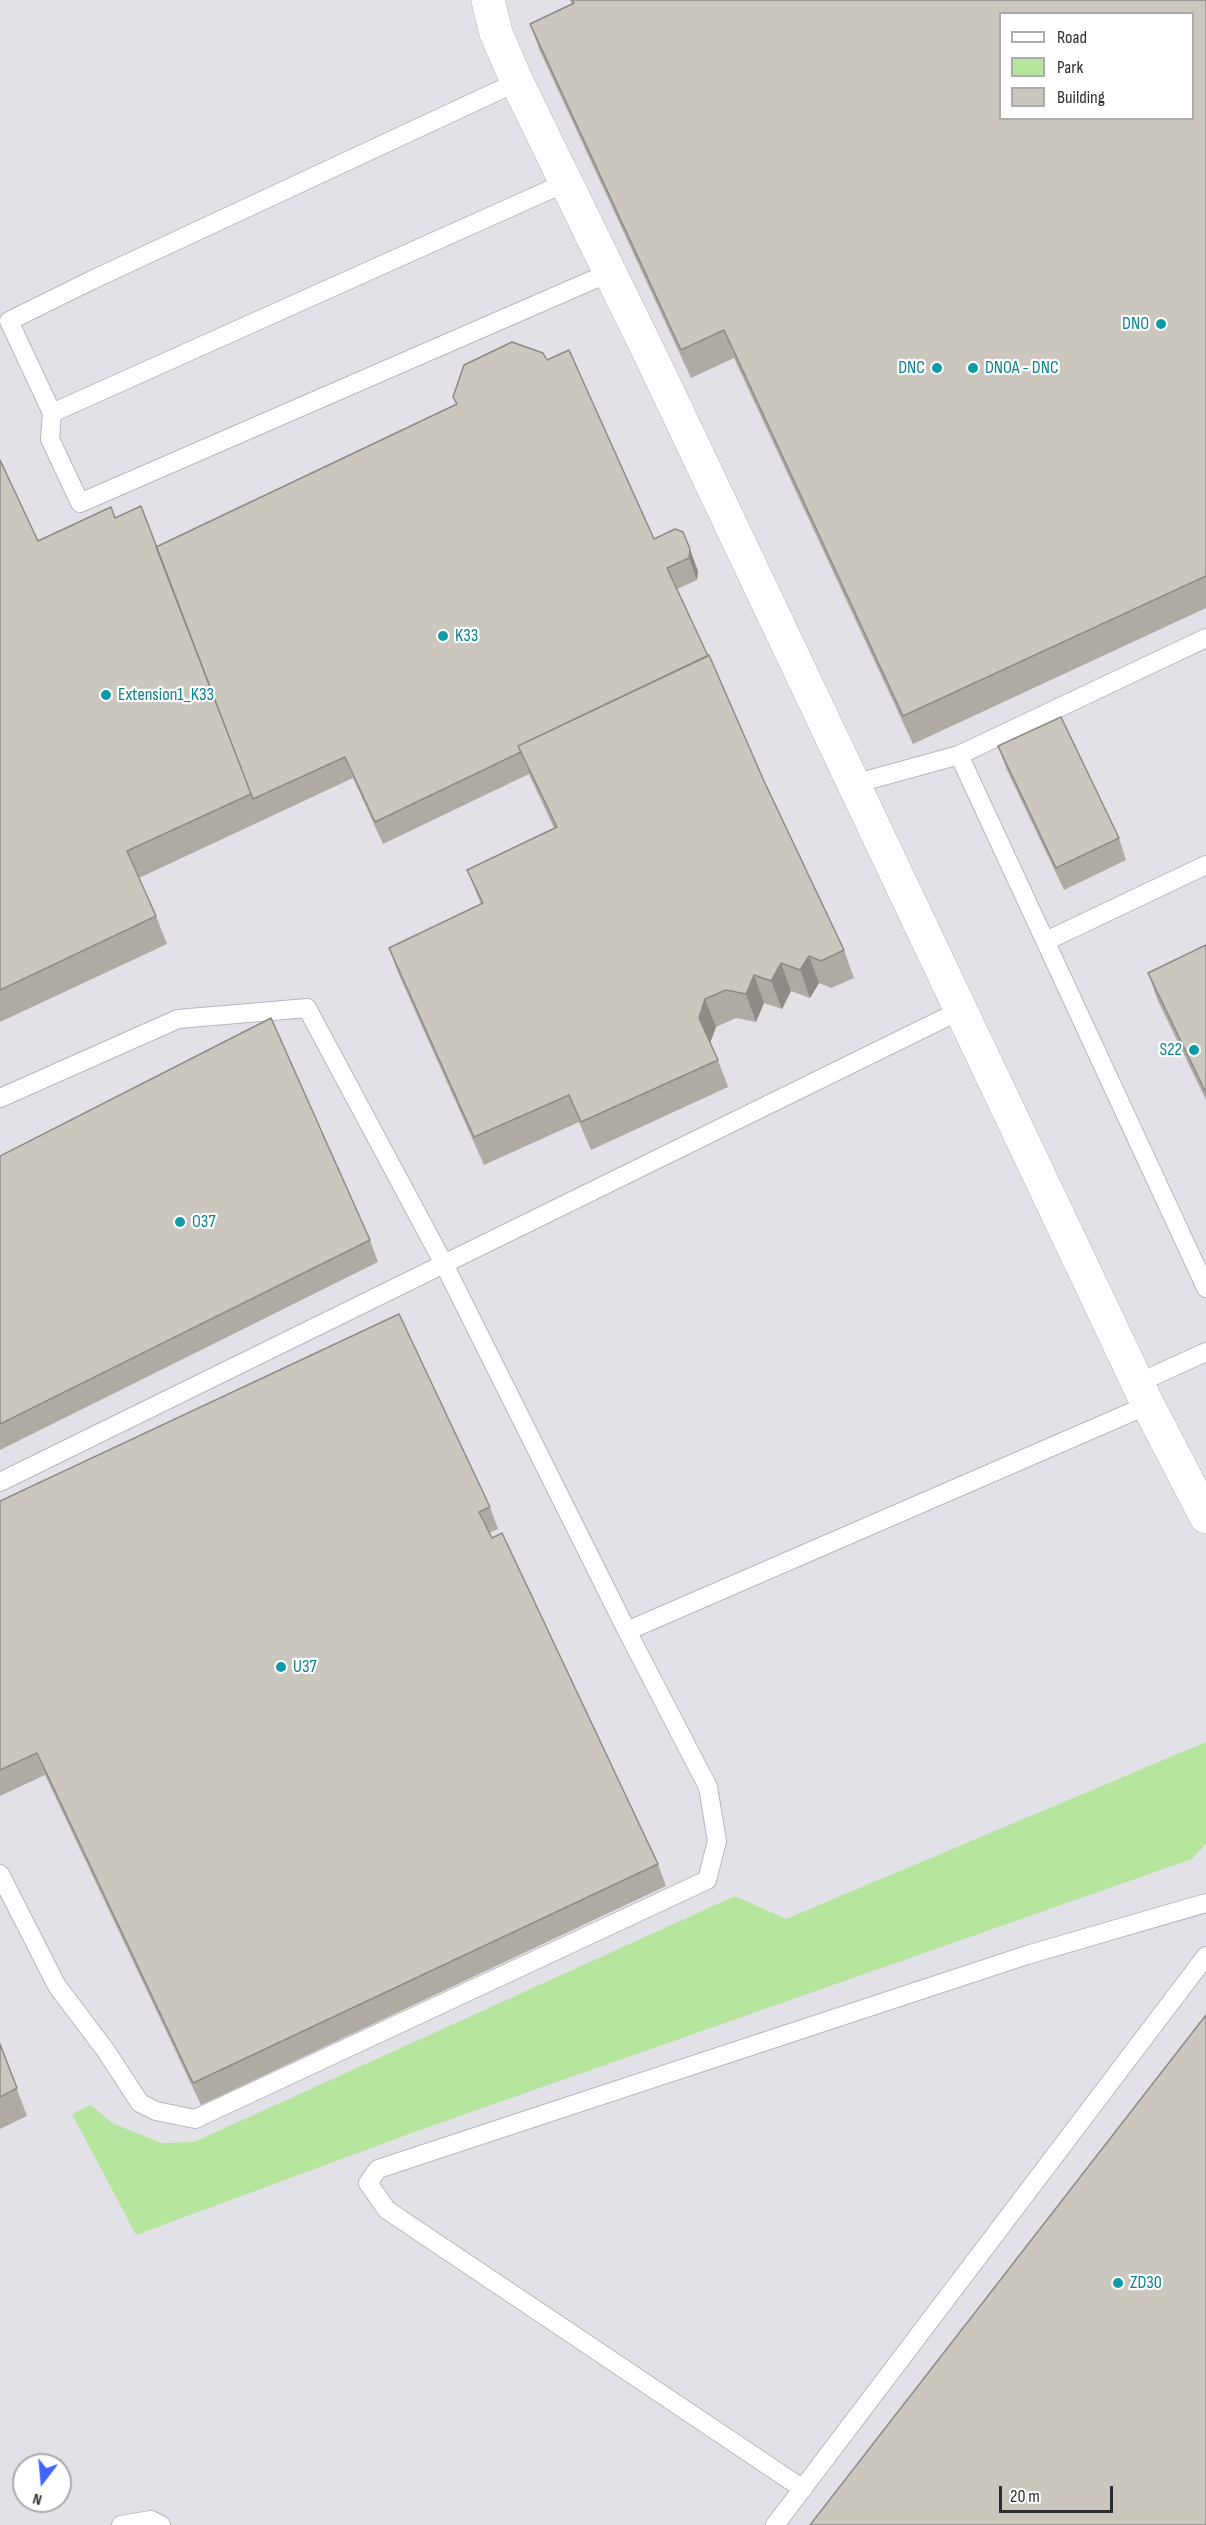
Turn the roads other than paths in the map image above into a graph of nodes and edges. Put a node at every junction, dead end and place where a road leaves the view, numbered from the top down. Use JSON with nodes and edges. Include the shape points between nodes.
{"nodes":[{"id":1,"x":488,"y":0,"type":"edge"},
{"id":2,"x":517,"y":82,"type":"junction"},
{"id":3,"x":567,"y":182,"type":"junction"},
{"id":4,"x":611,"y":272,"type":"junction"},
{"id":5,"x":5,"y":323,"type":"edge"},
{"id":6,"x":52,"y":413,"type":"junction"},
{"id":7,"x":1206,"y":638,"type":"edge"},
{"id":8,"x":959,"y":755,"type":"junction"},
{"id":9,"x":854,"y":784,"type":"junction"},
{"id":10,"x":1206,"y":865,"type":"edge"},
{"id":11,"x":1046,"y":941,"type":"junction"},
{"id":12,"x":961,"y":1010,"type":"junction"},
{"id":13,"x":0,"y":1098,"type":"edge"},
{"id":14,"x":444,"y":1264,"type":"junction"},
{"id":15,"x":1206,"y":1288,"type":"edge"},
{"id":16,"x":1206,"y":1352,"type":"edge"},
{"id":17,"x":1143,"y":1394,"type":"junction"},
{"id":18,"x":0,"y":1482,"type":"edge"},
{"id":19,"x":1206,"y":1517,"type":"edge"},
{"id":20,"x":627,"y":1631,"type":"junction"},
{"id":21,"x":0,"y":1874,"type":"edge"},
{"id":22,"x":1206,"y":1904,"type":"edge"},
{"id":23,"x":1206,"y":1956,"type":"edge"},
{"id":24,"x":803,"y":2489,"type":"junction"},
{"id":25,"x":121,"y":2525,"type":"edge"},
{"id":26,"x":161,"y":2525,"type":"edge"},
{"id":27,"x":775,"y":2525,"type":"edge"}],
"edges":[{"from":1,"to":2,"type":"street","via":[[496,33]]},
{"from":2,"to":3,"type":"street"},
{"from":2,"to":5,"type":"lane"},
{"from":3,"to":4,"type":"street"},
{"from":3,"to":6,"type":"lane"},
{"from":4,"to":6,"type":"lane","via":[[80,503],[50,439]]},
{"from":4,"to":9,"type":"street"},
{"from":5,"to":6,"type":"lane"},
{"from":7,"to":8,"type":"lane"},
{"from":8,"to":9,"type":"lane"},
{"from":8,"to":11,"type":"lane"},
{"from":9,"to":12,"type":"street"},
{"from":10,"to":11,"type":"lane"},
{"from":11,"to":15,"type":"lane"},
{"from":12,"to":14,"type":"lane"},
{"from":12,"to":17,"type":"street"},
{"from":13,"to":14,"type":"lane","via":[[178,1019],[307,1008]]},
{"from":14,"to":18,"type":"lane"},
{"from":14,"to":20,"type":"lane"},
{"from":16,"to":17,"type":"lane"},
{"from":17,"to":19,"type":"street"},
{"from":17,"to":20,"type":"lane"},
{"from":20,"to":21,"type":"lane","via":[[708,1787],[717,1840],[707,1880],[195,2119],[156,2111],[140,2103],[57,1986]]},
{"from":22,"to":24,"type":"lane","via":[[1027,1955],[378,2169],[368,2183],[387,2210]]},
{"from":23,"to":24,"type":"lane"},
{"from":24,"to":27,"type":"lane"},
{"from":25,"to":26,"type":"lane","via":[[151,2520]]}]}
